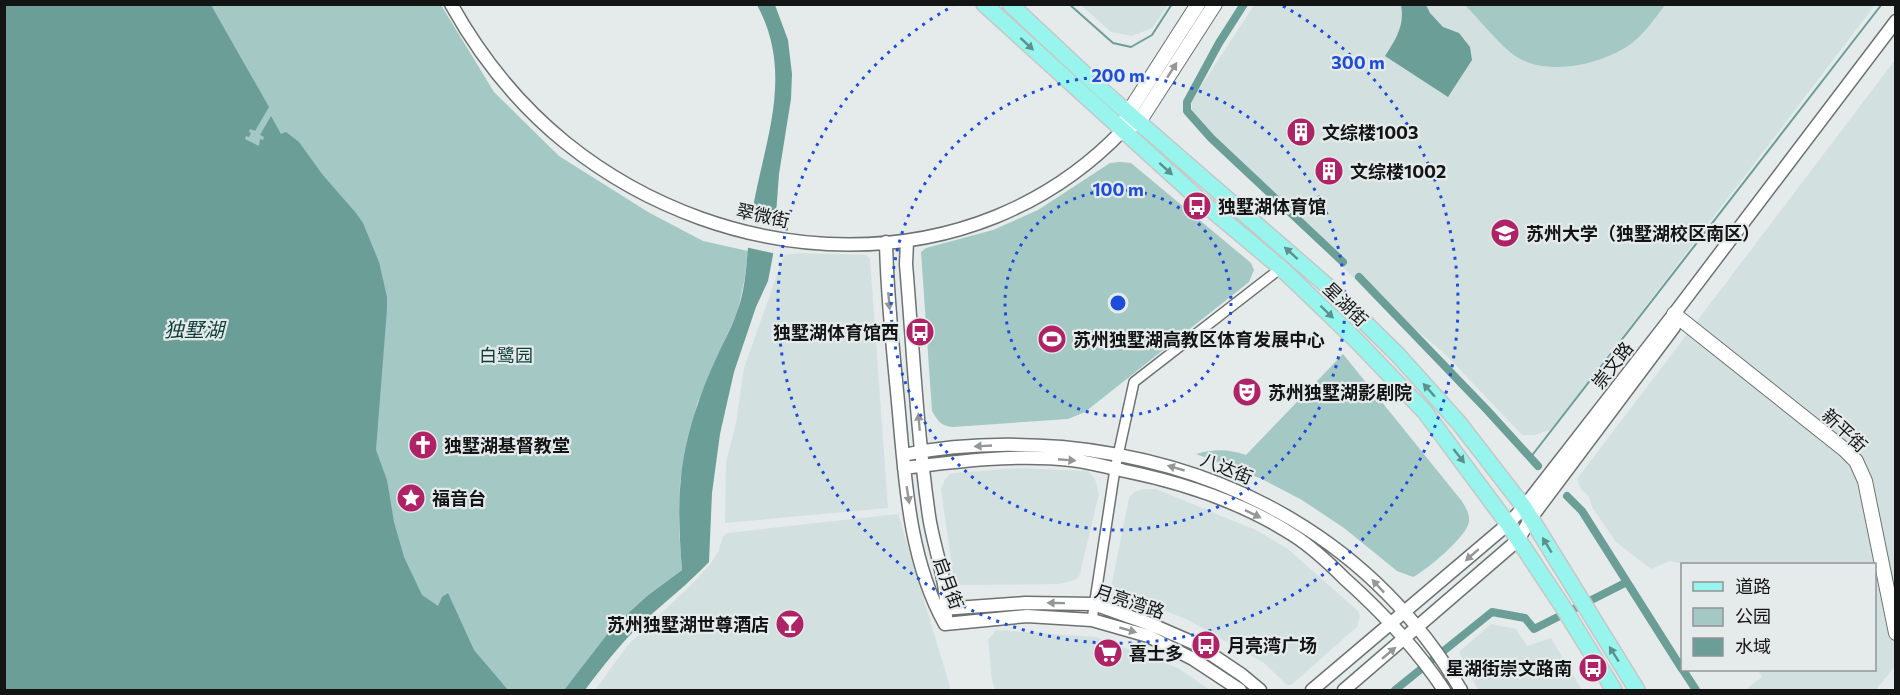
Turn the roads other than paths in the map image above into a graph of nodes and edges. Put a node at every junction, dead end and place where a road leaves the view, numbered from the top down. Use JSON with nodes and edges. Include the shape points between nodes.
{"nodes":[{"id":1,"x":451,"y":4,"type":"edge"},
{"id":2,"x":984,"y":4,"type":"edge"},
{"id":3,"x":1010,"y":4,"type":"edge"},
{"id":4,"x":1198,"y":4,"type":"edge"},
{"id":5,"x":1215,"y":4,"type":"edge"},
{"id":6,"x":1896,"y":21,"type":"edge"},
{"id":7,"x":1896,"y":34,"type":"edge"},
{"id":8,"x":1133,"y":117,"type":"junction"},
{"id":9,"x":1123,"y":130,"type":"junction"},
{"id":10,"x":907,"y":241,"type":"junction"},
{"id":11,"x":886,"y":242,"type":"junction"},
{"id":12,"x":1281,"y":268,"type":"junction"},
{"id":13,"x":1677,"y":316,"type":"junction"},
{"id":14,"x":921,"y":451,"type":"junction"},
{"id":15,"x":903,"y":454,"type":"junction"},
{"id":16,"x":1118,"y":454,"type":"junction"},
{"id":17,"x":923,"y":465,"type":"junction"},
{"id":18,"x":904,"y":468,"type":"junction"},
{"id":19,"x":1115,"y":469,"type":"junction"},
{"id":20,"x":1527,"y":512,"type":"junction"},
{"id":21,"x":1508,"y":524,"type":"junction"},
{"id":22,"x":1518,"y":540,"type":"junction"},
{"id":23,"x":1094,"y":604,"type":"junction"},
{"id":24,"x":942,"y":609,"type":"junction"},
{"id":25,"x":1404,"y":613,"type":"junction"},
{"id":26,"x":1092,"y":620,"type":"junction"},
{"id":27,"x":945,"y":624,"type":"joint"},
{"id":28,"x":1392,"y":624,"type":"junction"},
{"id":29,"x":1418,"y":627,"type":"junction"},
{"id":30,"x":1896,"y":633,"type":"edge"},
{"id":31,"x":1406,"y":638,"type":"junction"},
{"id":32,"x":1240,"y":690,"type":"edge"},
{"id":33,"x":1260,"y":690,"type":"edge"},
{"id":34,"x":1312,"y":690,"type":"edge"},
{"id":35,"x":1344,"y":690,"type":"edge"},
{"id":36,"x":1444,"y":690,"type":"edge"},
{"id":37,"x":1461,"y":690,"type":"edge"},
{"id":38,"x":1614,"y":690,"type":"edge"},
{"id":39,"x":1637,"y":690,"type":"edge"}],
"edges":[{"from":1,"to":11,"type":"street","name":"翠微街","via":[[480,51],[539,120],[596,165],[644,194],[694,216],[746,232],[837,244]]},
{"from":2,"to":9,"type":"main road","name":"星湖街","one_way":true},
{"from":3,"to":8,"type":"main road","name":"星湖街"},
{"from":4,"to":8,"type":"main road"},
{"from":8,"to":5,"type":"main road","one_way":true},
{"from":6,"to":13,"type":"street","name":"崇文路"},
{"from":7,"to":13,"type":"street","name":"崇文路"},
{"from":8,"to":9,"type":"main road"},
{"from":20,"to":8,"type":"main road","name":"星湖街","one_way":true,"via":[[1459,423],[1398,355],[1324,283]]},
{"from":9,"to":10,"type":"street","name":"翠微街","via":[[1077,172],[1025,205],[967,228]]},
{"from":9,"to":12,"type":"main road","name":"星湖街","one_way":true},
{"from":10,"to":11,"type":"street","name":"翠微街"},
{"from":14,"to":10,"type":"street","name":"启月街","one_way":true},
{"from":11,"to":15,"type":"street","name":"启月街","one_way":true},
{"from":12,"to":16,"type":"street","via":[[1134,382]]},
{"from":12,"to":21,"type":"main road","name":"星湖街","one_way":true,"via":[[1425,412]]},
{"from":13,"to":20,"type":"street","name":"崇文路"},
{"from":13,"to":30,"type":"main road","name":"新平街","via":[[1856,461],[1865,481]]},
{"from":14,"to":15,"type":"street","name":"八达街"},
{"from":16,"to":14,"type":"street","name":"八达街","one_way":true,"via":[[1029,444]]},
{"from":14,"to":17,"type":"street","name":"启月街"},
{"from":15,"to":18,"type":"street","name":"启月街"},
{"from":16,"to":19,"type":"street"},
{"from":25,"to":16,"type":"street","name":"八达街","one_way":true,"via":[[1337,549],[1274,508],[1217,481]]},
{"from":17,"to":18,"type":"street","name":"八达街"},
{"from":17,"to":19,"type":"street","name":"八达街","one_way":true,"via":[[1028,458],[1073,460]]},
{"from":17,"to":24,"type":"street","name":"启月街"},
{"from":18,"to":24,"type":"street","name":"启月街","one_way":true,"via":[[921,564]]},
{"from":19,"to":23,"type":"street"},
{"from":19,"to":28,"type":"street","name":"八达街","one_way":true,"via":[[1171,481],[1256,514],[1326,561]]},
{"from":20,"to":21,"type":"street","name":"崇文路"},
{"from":20,"to":22,"type":"street","name":"崇文路"},
{"from":39,"to":20,"type":"main road","name":"星湖街","one_way":true},
{"from":21,"to":22,"type":"main road","name":"星湖街"},
{"from":21,"to":25,"type":"street","name":"崇文路","one_way":true},
{"from":22,"to":29,"type":"street","name":"崇文路"},
{"from":22,"to":38,"type":"main road","name":"星湖街"},
{"from":23,"to":24,"type":"street","name":"月亮湾路","one_way":true,"via":[[1025,603]]},
{"from":23,"to":26,"type":"street"},
{"from":23,"to":33,"type":"street","name":"月亮湾路","via":[[1196,644]]},
{"from":24,"to":27,"type":"street","name":"启月街"},
{"from":25,"to":28,"type":"street","name":"崇文路"},
{"from":25,"to":29,"type":"street","name":"八达街"},
{"from":26,"to":27,"type":"street","name":"月亮湾路","via":[[1027,616]]},
{"from":26,"to":32,"type":"street","name":"月亮湾路","one_way":true,"via":[[1148,636]]},
{"from":28,"to":31,"type":"street","name":"八达街"},
{"from":28,"to":34,"type":"street","name":"崇文路"},
{"from":29,"to":31,"type":"street","name":"崇文路"},
{"from":29,"to":37,"type":"street","name":"八达街"},
{"from":35,"to":31,"type":"street","name":"崇文路","one_way":true},
{"from":31,"to":36,"type":"street","name":"八达街"}]}
